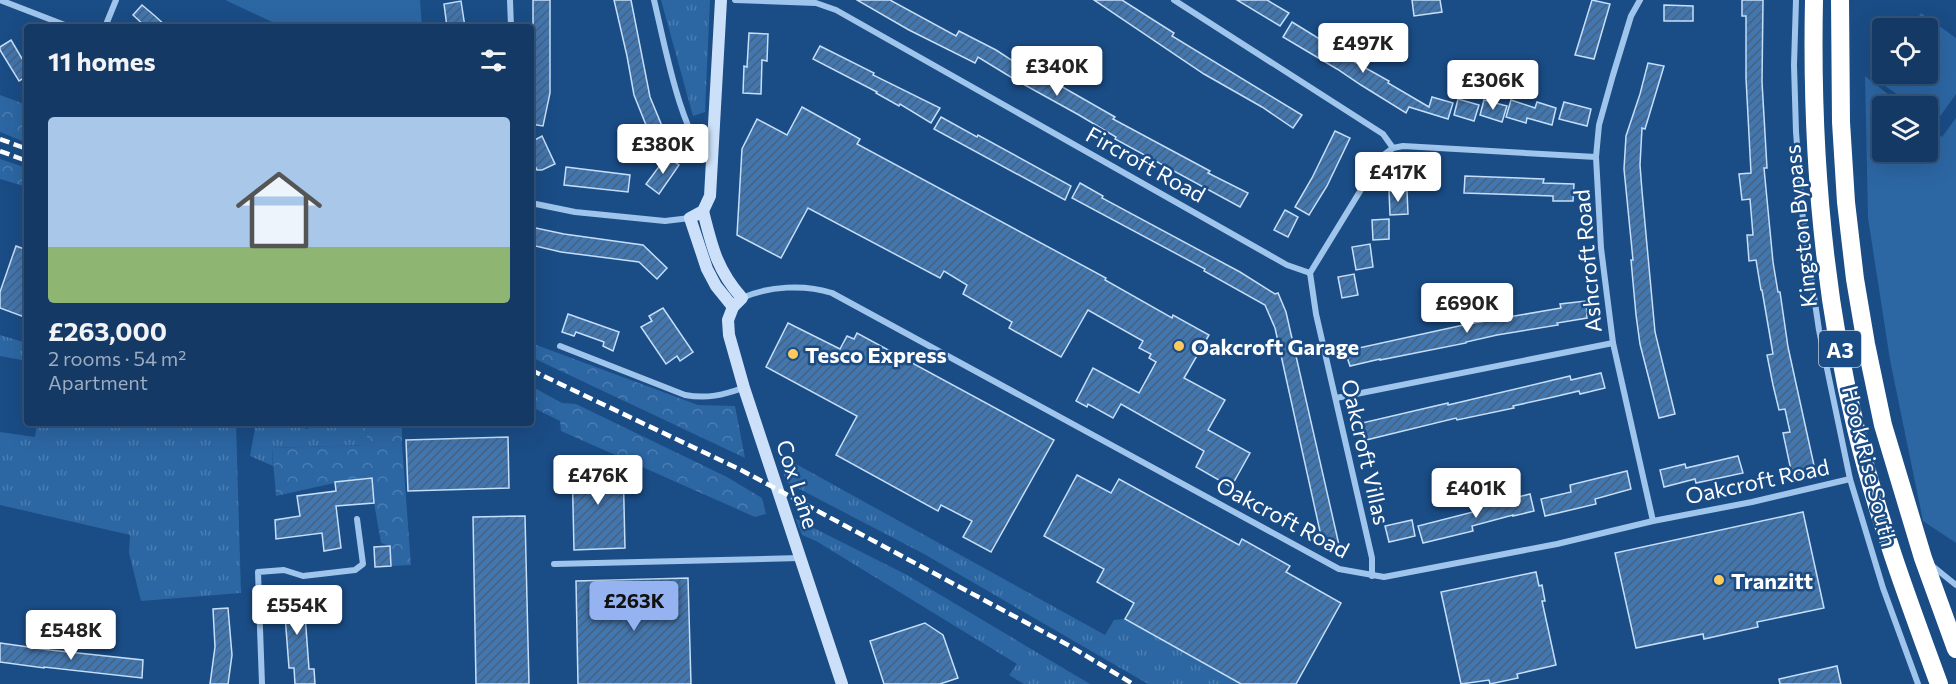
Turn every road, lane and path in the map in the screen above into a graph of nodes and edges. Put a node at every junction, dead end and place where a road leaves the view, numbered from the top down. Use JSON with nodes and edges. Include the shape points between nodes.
{"nodes":[{"id":1,"x":0,"y":0,"type":"edge"},
{"id":2,"x":116,"y":0,"type":"edge"},
{"id":3,"x":510,"y":0,"type":"edge"},
{"id":4,"x":654,"y":0,"type":"edge"},
{"id":5,"x":721,"y":0,"type":"edge"},
{"id":6,"x":735,"y":0,"type":"edge"},
{"id":7,"x":1174,"y":0,"type":"edge"},
{"id":8,"x":1640,"y":0,"type":"edge"},
{"id":9,"x":1796,"y":0,"type":"edge"},
{"id":10,"x":1814,"y":0,"type":"edge"},
{"id":11,"x":1840,"y":0,"type":"edge"},
{"id":12,"x":62,"y":24,"type":"edge"},
{"id":13,"x":106,"y":24,"type":"edge"},
{"id":14,"x":511,"y":24,"type":"edge"},
{"id":15,"x":1393,"y":148,"type":"junction"},
{"id":16,"x":1596,"y":158,"type":"junction"},
{"id":17,"x":713,"y":165,"type":"junction"},
{"id":18,"x":534,"y":204,"type":"edge"},
{"id":19,"x":703,"y":212,"type":"junction"},
{"id":20,"x":690,"y":218,"type":"junction"},
{"id":21,"x":1310,"y":273,"type":"junction"},
{"id":22,"x":737,"y":303,"type":"junction"},
{"id":23,"x":1613,"y":343,"type":"junction"},
{"id":24,"x":560,"y":346,"type":"dead end"},
{"id":25,"x":744,"y":388,"type":"junction"},
{"id":26,"x":1336,"y":398,"type":"junction"},
{"id":27,"x":1850,"y":479,"type":"junction"},
{"id":28,"x":357,"y":519,"type":"dead end"},
{"id":29,"x":1653,"y":521,"type":"junction"},
{"id":30,"x":800,"y":558,"type":"junction"},
{"id":31,"x":1923,"y":558,"type":"junction"},
{"id":32,"x":554,"y":564,"type":"dead end"},
{"id":33,"x":1372,"y":576,"type":"junction"},
{"id":34,"x":1956,"y":585,"type":"edge"},
{"id":35,"x":1956,"y":649,"type":"edge"},
{"id":36,"x":262,"y":684,"type":"edge"},
{"id":37,"x":842,"y":684,"type":"edge"},
{"id":38,"x":1918,"y":684,"type":"edge"},
{"id":39,"x":1939,"y":684,"type":"edge"}],
"edges":[{"from":1,"to":12,"type":"street"},
{"from":2,"to":13,"type":"street"},
{"from":3,"to":14,"type":"street"},
{"from":4,"to":17,"type":"street","via":[[681,107],[697,146]]},
{"from":5,"to":17,"type":"street"},
{"from":6,"to":21,"type":"street","name":"Fircroft Road","via":[[816,3],[836,10],[1287,265]]},
{"from":7,"to":15,"type":"street","via":[[1383,134]]},
{"from":8,"to":16,"type":"street","name":"Ashcroft Road","via":[[1630,16],[1610,85],[1599,125]]},
{"from":9,"to":27,"type":"street","name":"Hook Rise South","via":[[1796,132],[1803,221],[1819,330]]},
{"from":10,"to":39,"type":"highway","name":"Kingston Bypass","number":"A3","via":[[1816,153],[1835,324],[1856,429],[1890,548]]},
{"from":11,"to":31,"type":"highway","number":"A3","via":[[1841,123],[1855,279],[1883,425]]},
{"from":15,"to":16,"type":"street"},
{"from":15,"to":21,"type":"street","via":[[1381,157]]},
{"from":16,"to":23,"type":"street","name":"Ashcroft Road","via":[[1601,248]]},
{"from":17,"to":19,"type":"street","via":[[710,196]]},
{"from":18,"to":20,"type":"street","via":[[665,221]]},
{"from":19,"to":20,"type":"street"},
{"from":19,"to":22,"type":"street","via":[[721,271]]},
{"from":20,"to":22,"type":"street","via":[[706,269],[716,286]]},
{"from":21,"to":26,"type":"street","name":"Oakcroft Villas"},
{"from":22,"to":25,"type":"street","name":"Cox Lane","via":[[728,320],[729,335]]},
{"from":22,"to":33,"type":"street","name":"Oakcroft Road","via":[[749,294],[787,288],[817,288],[832,293],[1339,569]]},
{"from":23,"to":26,"type":"street"},
{"from":23,"to":29,"type":"street","name":"Ashcroft Road"},
{"from":24,"to":25,"type":"street","via":[[685,395],[718,396]]},
{"from":25,"to":30,"type":"street","name":"Cox Lane"},
{"from":26,"to":33,"type":"street","name":"Oakcroft Villas","via":[[1372,558]]},
{"from":27,"to":29,"type":"street","name":"Oakcroft Road"},
{"from":27,"to":38,"type":"street","name":"Hook Rise South"},
{"from":28,"to":36,"type":"street","via":[[363,564],[355,570],[303,576],[284,570],[258,572]]},
{"from":29,"to":33,"type":"street","name":"Oakcroft Road","via":[[1557,544],[1384,577]]},
{"from":30,"to":32,"type":"street"},
{"from":30,"to":37,"type":"street","name":"Cox Lane"},
{"from":31,"to":34,"type":"street"},
{"from":31,"to":35,"type":"highway","number":"A3"}]}
